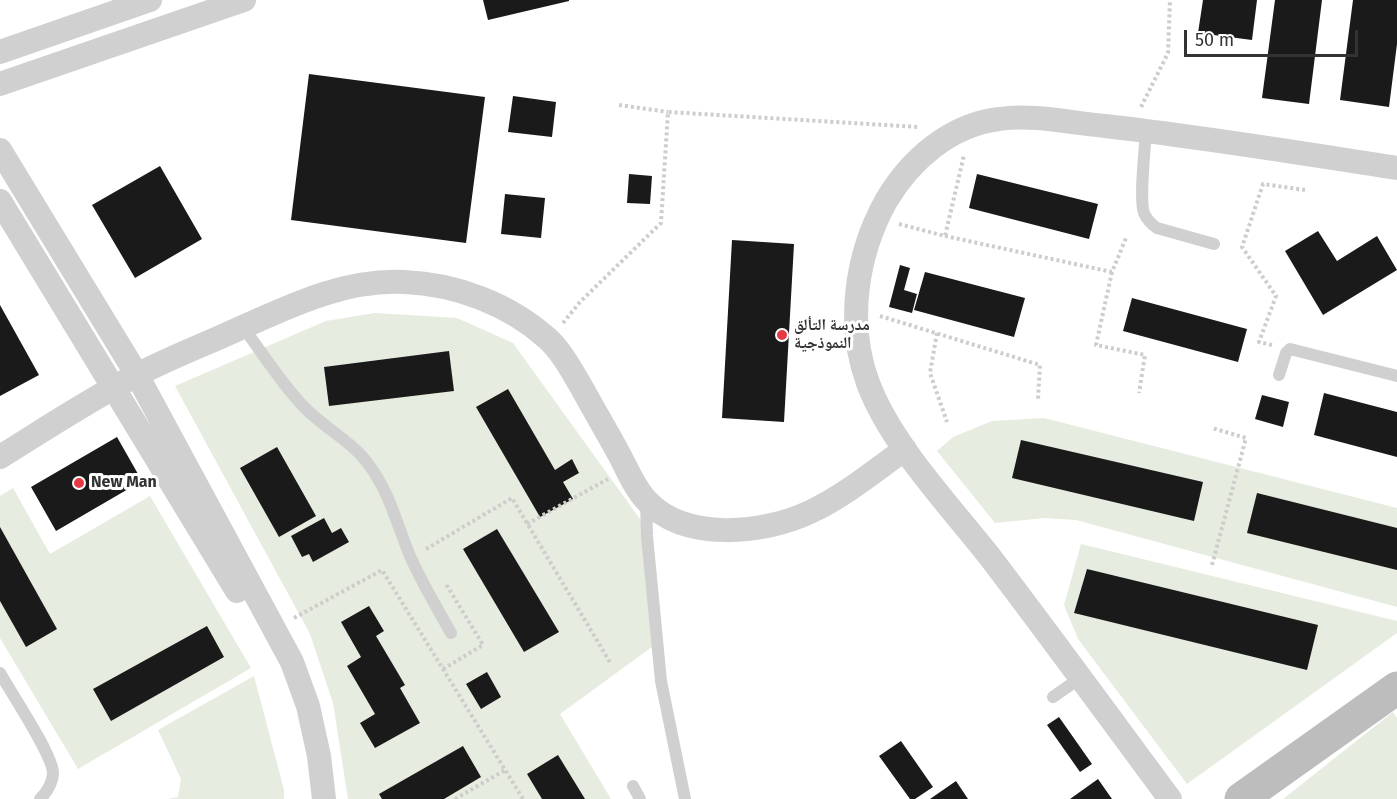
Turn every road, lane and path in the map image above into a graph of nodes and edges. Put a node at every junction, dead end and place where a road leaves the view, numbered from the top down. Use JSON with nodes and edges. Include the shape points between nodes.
{"nodes":[{"id":1,"x":150,"y":0,"type":"edge"},
{"id":2,"x":244,"y":0,"type":"edge"},
{"id":3,"x":1170,"y":0,"type":"edge"},
{"id":4,"x":0,"y":52,"type":"edge"},
{"id":5,"x":0,"y":84,"type":"edge"},
{"id":6,"x":619,"y":105,"type":"dead end"},
{"id":7,"x":668,"y":112,"type":"junction"},
{"id":8,"x":961,"y":130,"type":"junction"},
{"id":9,"x":1146,"y":131,"type":"junction"},
{"id":10,"x":0,"y":150,"type":"edge"},
{"id":11,"x":1397,"y":168,"type":"edge"},
{"id":12,"x":1305,"y":190,"type":"dead end"},
{"id":13,"x":0,"y":201,"type":"edge"},
{"id":14,"x":876,"y":218,"type":"junction"},
{"id":15,"x":945,"y":236,"type":"junction"},
{"id":16,"x":1126,"y":238,"type":"dead end"},
{"id":17,"x":1214,"y":244,"type":"dead end"},
{"id":18,"x":1112,"y":272,"type":"junction"},
{"id":19,"x":856,"y":308,"type":"junction"},
{"id":20,"x":243,"y":327,"type":"junction"},
{"id":21,"x":937,"y":333,"type":"junction"},
{"id":22,"x":550,"y":340,"type":"junction"},
{"id":23,"x":1290,"y":349,"type":"junction"},
{"id":24,"x":137,"y":375,"type":"junction"},
{"id":25,"x":1279,"y":375,"type":"dead end"},
{"id":26,"x":1397,"y":376,"type":"edge"},
{"id":27,"x":114,"y":387,"type":"junction"},
{"id":28,"x":1140,"y":393,"type":"dead end"},
{"id":29,"x":1038,"y":399,"type":"dead end"},
{"id":30,"x":947,"y":422,"type":"dead end"},
{"id":31,"x":1212,"y":428,"type":"dead end"},
{"id":32,"x":905,"y":449,"type":"junction"},
{"id":33,"x":0,"y":457,"type":"edge"},
{"id":34,"x":627,"y":469,"type":"junction"},
{"id":35,"x":646,"y":501,"type":"junction"},
{"id":36,"x":527,"y":524,"type":"junction"},
{"id":37,"x":431,"y":559,"type":"dead end"},
{"id":38,"x":1212,"y":565,"type":"dead end"},
{"id":39,"x":443,"y":578,"type":"dead end"},
{"id":40,"x":269,"y":632,"type":"junction"},
{"id":41,"x":451,"y":633,"type":"dead end"},
{"id":42,"x":611,"y":664,"type":"dead end"},
{"id":43,"x":443,"y":669,"type":"junction"},
{"id":44,"x":0,"y":673,"type":"edge"},
{"id":45,"x":1080,"y":678,"type":"junction"},
{"id":46,"x":1397,"y":688,"type":"edge"},
{"id":47,"x":1053,"y":697,"type":"dead end"},
{"id":48,"x":505,"y":770,"type":"junction"},
{"id":49,"x":633,"y":786,"type":"dead end"},
{"id":50,"x":40,"y":799,"type":"edge"},
{"id":51,"x":312,"y":799,"type":"edge"},
{"id":52,"x":324,"y":799,"type":"edge"},
{"id":53,"x":455,"y":799,"type":"edge"},
{"id":54,"x":523,"y":799,"type":"edge"},
{"id":55,"x":640,"y":799,"type":"edge"},
{"id":56,"x":685,"y":799,"type":"edge"},
{"id":57,"x":1170,"y":799,"type":"edge"},
{"id":58,"x":1241,"y":799,"type":"edge"}],
"edges":[{"from":1,"to":4,"type":"street"},
{"from":2,"to":5,"type":"street"},
{"from":3,"to":9,"type":"path","via":[[1168,53],[1140,108]]},
{"from":6,"to":7,"type":"path"},
{"from":7,"to":8,"type":"path"},
{"from":7,"to":22,"type":"path","via":[[661,223],[580,302]]},
{"from":8,"to":9,"type":"street","via":[[999,119],[1028,118]]},
{"from":8,"to":14,"type":"street","via":[[918,160],[894,187]]},
{"from":8,"to":15,"type":"path"},
{"from":9,"to":11,"type":"street"},
{"from":9,"to":17,"type":"lane","via":[[1146,217],[1156,228]]},
{"from":10,"to":24,"type":"street"},
{"from":12,"to":23,"type":"path","via":[[1263,184],[1242,247],[1276,296],[1259,342]]},
{"from":13,"to":27,"type":"street"},
{"from":14,"to":15,"type":"path"},
{"from":14,"to":19,"type":"street","via":[[861,262]]},
{"from":15,"to":18,"type":"path"},
{"from":16,"to":18,"type":"path"},
{"from":18,"to":28,"type":"path","via":[[1096,345],[1145,355]]},
{"from":19,"to":21,"type":"path"},
{"from":19,"to":32,"type":"street","via":[[858,346],[868,383]]},
{"from":20,"to":22,"type":"street","via":[[324,293],[363,284],[403,282],[443,286],[482,298],[518,316]]},
{"from":20,"to":24,"type":"street"},
{"from":20,"to":41,"type":"lane","via":[[291,393],[368,463],[383,486],[418,574]]},
{"from":21,"to":29,"type":"path","via":[[1040,365]]},
{"from":21,"to":30,"type":"path","via":[[930,373]]},
{"from":22,"to":34,"type":"street"},
{"from":23,"to":25,"type":"lane"},
{"from":23,"to":26,"type":"lane"},
{"from":24,"to":27,"type":"street"},
{"from":24,"to":40,"type":"street"},
{"from":27,"to":33,"type":"street"},
{"from":27,"to":40,"type":"street"},
{"from":31,"to":38,"type":"path","via":[[1246,438]]},
{"from":32,"to":35,"type":"street","via":[[837,498],[774,524],[739,530],[705,529],[673,521]]},
{"from":32,"to":45,"type":"street"},
{"from":34,"to":35,"type":"street"},
{"from":34,"to":36,"type":"path"},
{"from":35,"to":56,"type":"lane","via":[[661,681]]},
{"from":36,"to":37,"type":"path","via":[[512,498],[426,549]]},
{"from":36,"to":42,"type":"path"},
{"from":39,"to":43,"type":"path","via":[[483,645]]},
{"from":40,"to":43,"type":"path","via":[[382,570]]},
{"from":40,"to":51,"type":"street","via":[[295,709]]},
{"from":40,"to":52,"type":"street","via":[[292,662],[308,706]]},
{"from":43,"to":48,"type":"path"},
{"from":44,"to":50,"type":"lane","via":[[48,756],[53,773],[49,790]]},
{"from":45,"to":47,"type":"lane"},
{"from":45,"to":57,"type":"street"},
{"from":46,"to":58,"type":"main road"},
{"from":48,"to":53,"type":"path"},
{"from":48,"to":54,"type":"path"},
{"from":49,"to":55,"type":"lane"}]}
